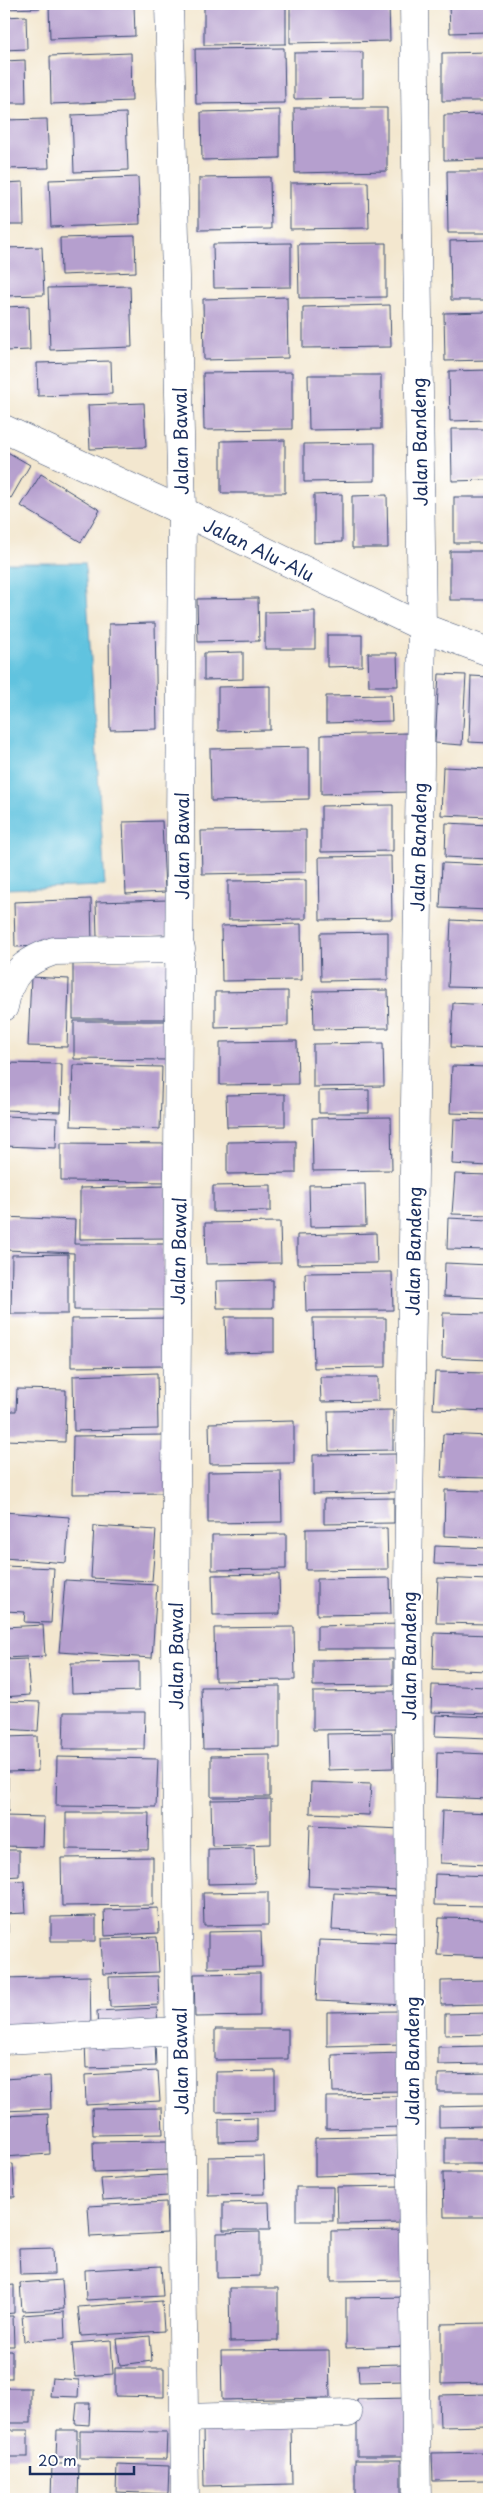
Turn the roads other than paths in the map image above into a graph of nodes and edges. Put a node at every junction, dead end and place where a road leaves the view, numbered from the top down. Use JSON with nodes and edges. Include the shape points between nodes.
{"nodes":[{"id":1,"x":169,"y":4,"type":"edge"},
{"id":2,"x":414,"y":4,"type":"edge"},
{"id":3,"x":4,"y":429,"type":"edge"},
{"id":4,"x":182,"y":511,"type":"junction"},
{"id":5,"x":422,"y":626,"type":"junction"},
{"id":6,"x":489,"y":652,"type":"edge"},
{"id":7,"x":181,"y":949,"type":"junction"},
{"id":8,"x":5,"y":993,"type":"edge"},
{"id":9,"x":180,"y":2031,"type":"junction"},
{"id":10,"x":4,"y":2040,"type":"edge"},
{"id":11,"x":348,"y":2413,"type":"dead end"},
{"id":12,"x":185,"y":2418,"type":"junction"},
{"id":13,"x":185,"y":2499,"type":"edge"},
{"id":14,"x":417,"y":2499,"type":"edge"}],
"edges":[{"from":1,"to":4,"type":"street","name":"Jalan Bawal"},
{"from":2,"to":5,"type":"street","name":"Jalan Bandeng"},
{"from":3,"to":4,"type":"street","name":"Jalan Alu-Alu"},
{"from":4,"to":5,"type":"street","name":"Jalan Alu-Alu"},
{"from":4,"to":7,"type":"street","name":"Jalan Bawal"},
{"from":5,"to":6,"type":"street","name":"Jalan Alu-Alu"},
{"from":5,"to":14,"type":"street","name":"Jalan Bandeng","via":[[408,1582]]},
{"from":7,"to":8,"type":"street","via":[[54,951],[25,964],[15,974]]},
{"from":7,"to":9,"type":"street","name":"Jalan Bawal","via":[[175,1647]]},
{"from":9,"to":10,"type":"street"},
{"from":9,"to":12,"type":"street","name":"Jalan Bawal"},
{"from":11,"to":12,"type":"street"},
{"from":12,"to":13,"type":"street","name":"Jalan Bawal"}]}
